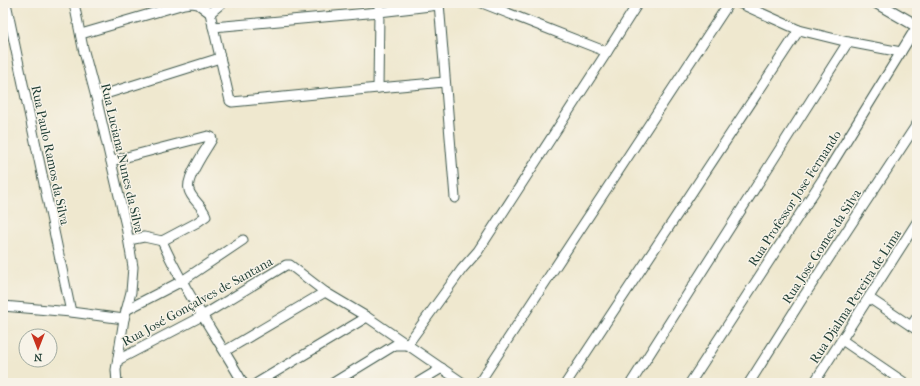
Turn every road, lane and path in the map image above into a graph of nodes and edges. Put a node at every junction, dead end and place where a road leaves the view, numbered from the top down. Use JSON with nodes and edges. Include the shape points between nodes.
{"nodes":[{"id":1,"x":6,"y":3,"type":"edge"},
{"id":2,"x":74,"y":3,"type":"edge"},
{"id":3,"x":192,"y":3,"type":"edge"},
{"id":4,"x":222,"y":3,"type":"edge"},
{"id":5,"x":482,"y":3,"type":"edge"},
{"id":6,"x":638,"y":3,"type":"edge"},
{"id":7,"x":729,"y":3,"type":"edge"},
{"id":8,"x":739,"y":3,"type":"edge"},
{"id":9,"x":877,"y":3,"type":"edge"},
{"id":10,"x":439,"y":4,"type":"edge"},
{"id":11,"x":379,"y":7,"type":"edge"},
{"id":12,"x":210,"y":13,"type":"junction"},
{"id":13,"x":917,"y":26,"type":"edge"},
{"id":14,"x":213,"y":27,"type":"junction"},
{"id":15,"x":799,"y":30,"type":"junction"},
{"id":16,"x":81,"y":34,"type":"junction"},
{"id":17,"x":848,"y":42,"type":"junction"},
{"id":18,"x":607,"y":52,"type":"junction"},
{"id":19,"x":901,"y":52,"type":"junction"},
{"id":20,"x":220,"y":58,"type":"junction"},
{"id":21,"x":446,"y":82,"type":"junction"},
{"id":22,"x":378,"y":88,"type":"junction"},
{"id":23,"x":96,"y":97,"type":"junction"},
{"id":24,"x":917,"y":124,"type":"edge"},
{"id":25,"x":111,"y":161,"type":"junction"},
{"id":26,"x":455,"y":198,"type":"dead end"},
{"id":27,"x":917,"y":222,"type":"edge"},
{"id":28,"x":128,"y":240,"type":"junction"},
{"id":29,"x":242,"y":240,"type":"dead end"},
{"id":30,"x":162,"y":241,"type":"junction"},
{"id":31,"x":182,"y":281,"type":"junction"},
{"id":32,"x":325,"y":292,"type":"junction"},
{"id":33,"x":868,"y":298,"type":"junction"},
{"id":34,"x":4,"y":304,"type":"edge"},
{"id":35,"x":126,"y":310,"type":"junction"},
{"id":36,"x":71,"y":312,"type":"junction"},
{"id":37,"x":202,"y":316,"type":"junction"},
{"id":38,"x":367,"y":317,"type":"junction"},
{"id":39,"x":917,"y":317,"type":"edge"},
{"id":40,"x":124,"y":319,"type":"junction"},
{"id":41,"x":914,"y":328,"type":"edge"},
{"id":42,"x":842,"y":340,"type":"junction"},
{"id":43,"x":408,"y":345,"type":"junction"},
{"id":44,"x":225,"y":351,"type":"junction"},
{"id":45,"x":118,"y":360,"type":"junction"},
{"id":46,"x":442,"y":368,"type":"junction"},
{"id":47,"x":117,"y":383,"type":"edge"},
{"id":48,"x":243,"y":383,"type":"edge"},
{"id":49,"x":257,"y":383,"type":"edge"},
{"id":50,"x":333,"y":383,"type":"edge"},
{"id":51,"x":417,"y":383,"type":"edge"},
{"id":52,"x":463,"y":383,"type":"edge"},
{"id":53,"x":479,"y":383,"type":"edge"},
{"id":54,"x":566,"y":383,"type":"edge"},
{"id":55,"x":632,"y":383,"type":"edge"},
{"id":56,"x":690,"y":383,"type":"edge"},
{"id":57,"x":748,"y":383,"type":"edge"},
{"id":58,"x":815,"y":383,"type":"edge"},
{"id":59,"x":905,"y":383,"type":"edge"}],
"edges":[{"from":1,"to":36,"type":"street","name":"Rua Paulo Ramos da Silva"},
{"from":2,"to":16,"type":"street","name":"Rua Luciana Nunes da Silva"},
{"from":3,"to":12,"type":"street","via":[[198,4]]},
{"from":3,"to":16,"type":"street"},
{"from":4,"to":12,"type":"street"},
{"from":5,"to":18,"type":"street"},
{"from":6,"to":18,"type":"street"},
{"from":7,"to":53,"type":"street"},
{"from":8,"to":15,"type":"street"},
{"from":9,"to":13,"type":"main road"},
{"from":10,"to":11,"type":"street"},
{"from":10,"to":21,"type":"street"},
{"from":11,"to":14,"type":"street"},
{"from":11,"to":22,"type":"street"},
{"from":12,"to":14,"type":"street"},
{"from":13,"to":19,"type":"street","name":"Rua Professor Jose Fernando"},
{"from":14,"to":20,"type":"street"},
{"from":15,"to":17,"type":"street"},
{"from":15,"to":54,"type":"street"},
{"from":16,"to":23,"type":"street","name":"Rua Luciana Nunes da Silva"},
{"from":17,"to":19,"type":"street"},
{"from":17,"to":55,"type":"street"},
{"from":18,"to":43,"type":"street","via":[[478,251],[462,269]]},
{"from":19,"to":56,"type":"street","name":"Rua Professor Jose Fernando","via":[[822,180]]},
{"from":20,"to":22,"type":"street","via":[[232,102]]},
{"from":20,"to":23,"type":"street"},
{"from":21,"to":22,"type":"street"},
{"from":21,"to":26,"type":"street"},
{"from":23,"to":25,"type":"street","name":"Rua Luciana Nunes da Silva"},
{"from":24,"to":57,"type":"street","name":"Rua Jose Gomes da Silva"},
{"from":25,"to":28,"type":"street","name":"Rua Luciana Nunes da Silva"},
{"from":25,"to":30,"type":"street","via":[[211,137],[188,182],[189,190],[206,216]]},
{"from":27,"to":33,"type":"street","name":"Rua Djalma Pereira de Lima"},
{"from":28,"to":30,"type":"street","via":[[144,237]]},
{"from":28,"to":35,"type":"street","name":"Rua Luciana Nunes da Silva","via":[[134,267]]},
{"from":29,"to":31,"type":"street"},
{"from":30,"to":31,"type":"street"},
{"from":31,"to":35,"type":"street"},
{"from":31,"to":37,"type":"street"},
{"from":32,"to":37,"type":"street","name":"Rua José Gonçalves de Santana","via":[[290,265]]},
{"from":32,"to":38,"type":"street"},
{"from":32,"to":44,"type":"street"},
{"from":33,"to":41,"type":"street"},
{"from":33,"to":42,"type":"street","name":"Rua Djalma Pereira de Lima"},
{"from":34,"to":36,"type":"street"},
{"from":35,"to":40,"type":"street","name":"Rua Luciana Nunes da Silva"},
{"from":36,"to":40,"type":"street"},
{"from":37,"to":44,"type":"street"},
{"from":37,"to":45,"type":"street","name":"Rua José Gonçalves de Santana"},
{"from":38,"to":43,"type":"street"},
{"from":38,"to":49,"type":"street"},
{"from":39,"to":41,"type":"street"},
{"from":40,"to":45,"type":"street","name":"Rua Luciana Nunes da Silva"},
{"from":42,"to":58,"type":"street","name":"Rua Djalma Pereira de Lima"},
{"from":42,"to":59,"type":"street"},
{"from":43,"to":46,"type":"street"},
{"from":43,"to":50,"type":"street","via":[[395,345]]},
{"from":44,"to":48,"type":"street"},
{"from":45,"to":47,"type":"street","name":"Rua Luciana Nunes da Silva"},
{"from":46,"to":51,"type":"street"},
{"from":46,"to":52,"type":"street"}]}
